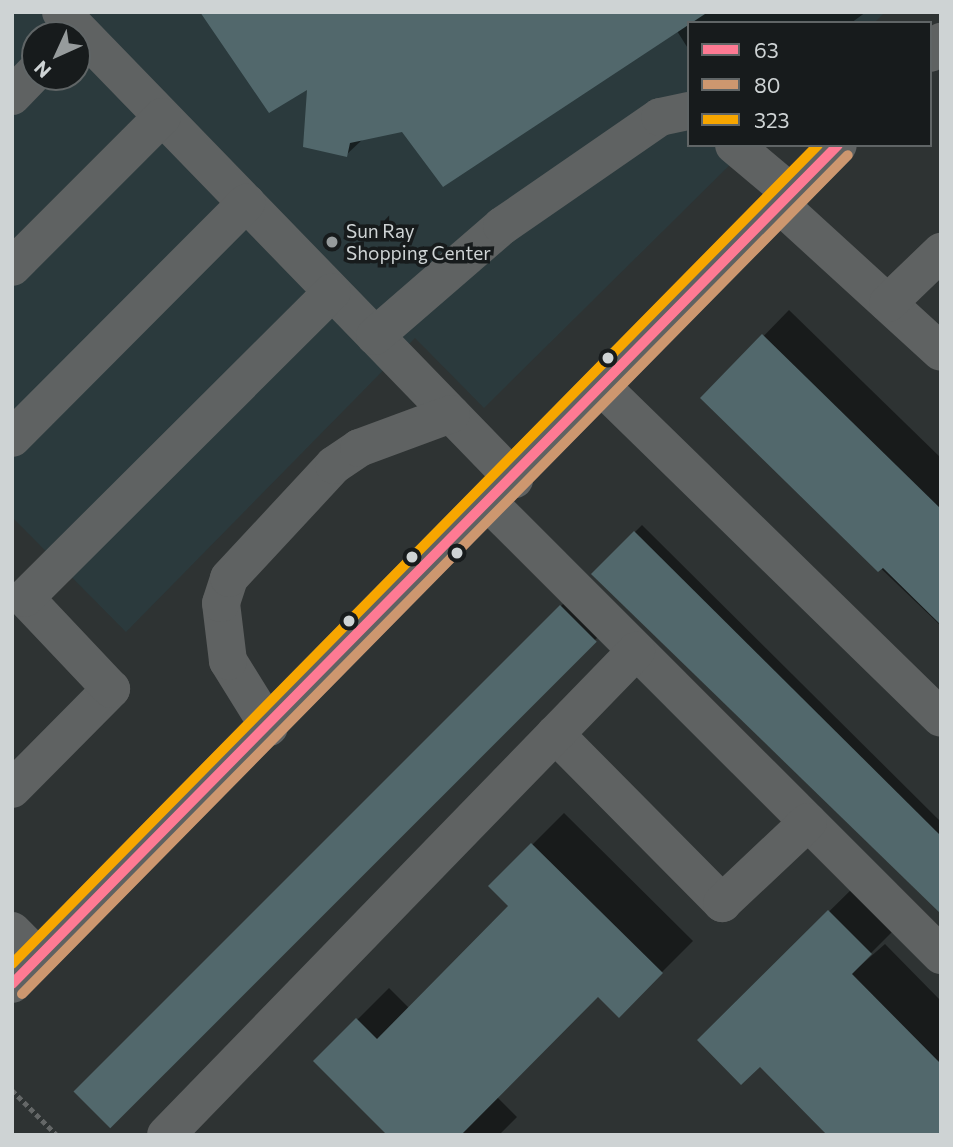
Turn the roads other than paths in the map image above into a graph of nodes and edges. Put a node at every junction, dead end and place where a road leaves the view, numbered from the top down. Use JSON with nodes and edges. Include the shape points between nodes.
{"nodes":[{"id":1,"x":91,"y":46,"type":"edge"},
{"id":2,"x":687,"y":111,"type":"edge"},
{"id":3,"x":162,"y":117,"type":"junction"},
{"id":4,"x":736,"y":147,"type":"edge"},
{"id":5,"x":836,"y":147,"type":"edge"},
{"id":6,"x":785,"y":199,"type":"junction"},
{"id":7,"x":246,"y":203,"type":"junction"},
{"id":8,"x":941,"y":252,"type":"edge"},
{"id":9,"x":12,"y":267,"type":"edge"},
{"id":10,"x":332,"y":292,"type":"junction"},
{"id":11,"x":888,"y":303,"type":"junction"},
{"id":12,"x":375,"y":336,"type":"junction"},
{"id":13,"x":941,"y":352,"type":"edge"},
{"id":14,"x":603,"y":388,"type":"junction"},
{"id":15,"x":451,"y":414,"type":"junction"},
{"id":16,"x":16,"y":428,"type":"edge"},
{"id":17,"x":502,"y":492,"type":"junction"},
{"id":18,"x":18,"y":604,"type":"edge"},
{"id":19,"x":636,"y":651,"type":"junction"},
{"id":20,"x":941,"y":718,"type":"edge"},
{"id":21,"x":270,"y":727,"type":"junction"},
{"id":22,"x":555,"y":734,"type":"junction"},
{"id":23,"x":12,"y":789,"type":"edge"},
{"id":24,"x":808,"y":822,"type":"junction"},
{"id":25,"x":941,"y":955,"type":"edge"},
{"id":26,"x":21,"y":958,"type":"edge"},
{"id":27,"x":184,"y":1129,"type":"edge"}],
"edges":[{"from":1,"to":3,"type":"street"},
{"from":2,"to":12,"type":"street","via":[[660,117],[502,226]]},
{"from":3,"to":7,"type":"street"},
{"from":3,"to":9,"type":"street"},
{"from":4,"to":6,"type":"street"},
{"from":5,"to":6,"type":"street"},
{"from":6,"to":11,"type":"street"},
{"from":6,"to":14,"type":"street"},
{"from":7,"to":10,"type":"street"},
{"from":7,"to":16,"type":"street"},
{"from":8,"to":11,"type":"street"},
{"from":10,"to":12,"type":"street"},
{"from":10,"to":18,"type":"street"},
{"from":11,"to":13,"type":"street"},
{"from":12,"to":15,"type":"street"},
{"from":14,"to":17,"type":"street"},
{"from":14,"to":20,"type":"street"},
{"from":15,"to":17,"type":"street"},
{"from":15,"to":21,"type":"street","via":[[359,448],[334,465],[229,578],[221,603],[228,661]]},
{"from":17,"to":19,"type":"street"},
{"from":17,"to":21,"type":"street"},
{"from":18,"to":23,"type":"street","via":[[111,689]]},
{"from":19,"to":22,"type":"street"},
{"from":19,"to":24,"type":"street"},
{"from":21,"to":26,"type":"street"},
{"from":22,"to":24,"type":"street","via":[[722,903]]},
{"from":22,"to":27,"type":"street"},
{"from":24,"to":25,"type":"street"}]}
